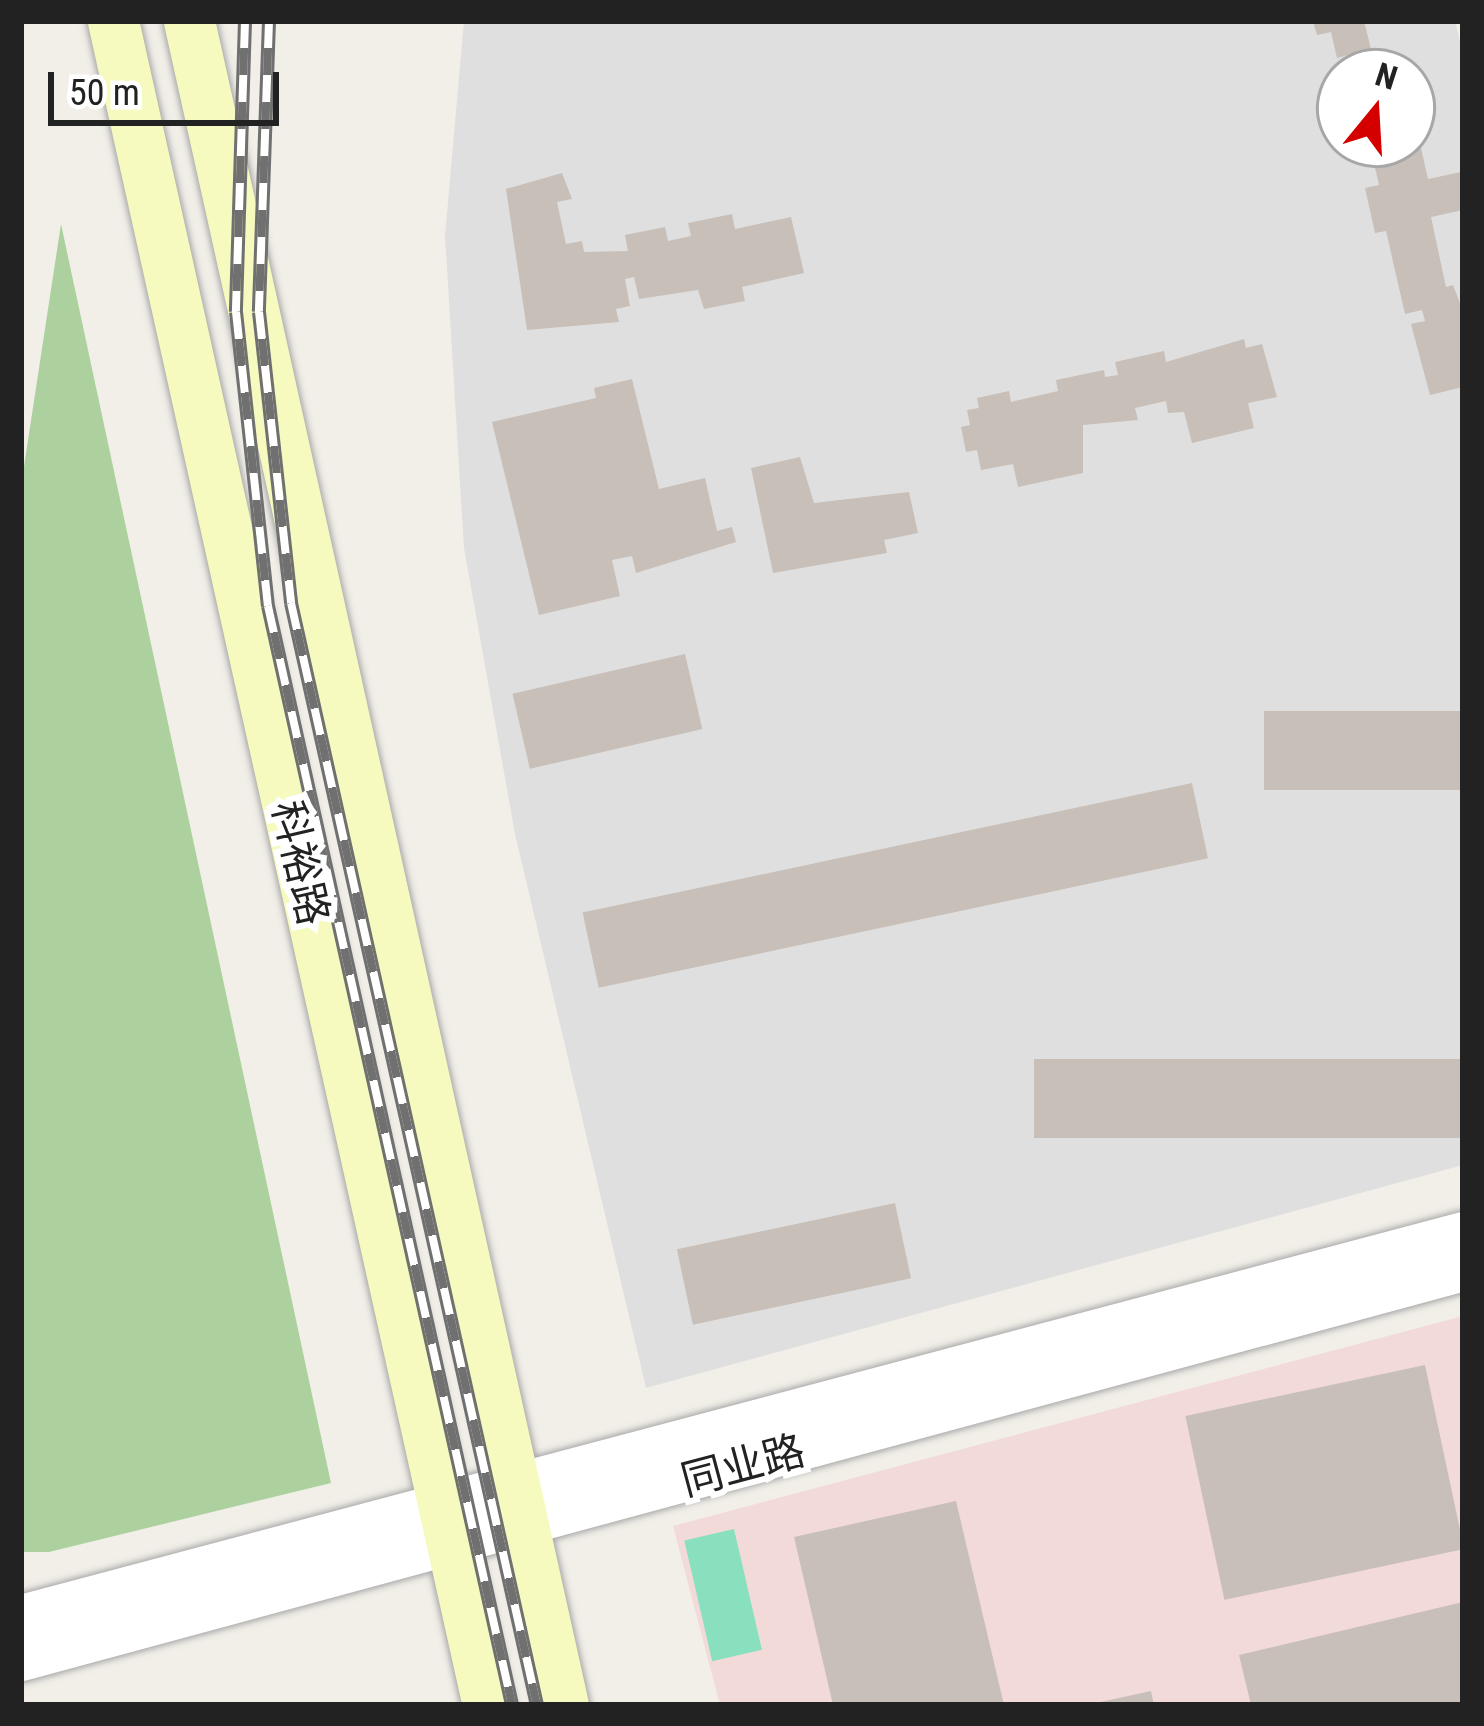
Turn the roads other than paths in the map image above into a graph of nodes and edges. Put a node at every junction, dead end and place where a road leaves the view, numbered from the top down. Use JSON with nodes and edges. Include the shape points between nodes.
{"nodes":[{"id":1,"x":113,"y":21,"type":"edge"},
{"id":2,"x":189,"y":21,"type":"edge"},
{"id":3,"x":1463,"y":1234,"type":"edge"},
{"id":4,"x":1463,"y":1268,"type":"edge"},
{"id":5,"x":520,"y":1508,"type":"junction"},
{"id":6,"x":448,"y":1527,"type":"junction"},
{"id":7,"x":21,"y":1617,"type":"edge"},
{"id":8,"x":21,"y":1658,"type":"edge"},
{"id":9,"x":488,"y":1705,"type":"edge"},
{"id":10,"x":563,"y":1705,"type":"edge"}],
"edges":[{"from":1,"to":6,"type":"main road","name":"科裕路"},
{"from":2,"to":5,"type":"main road","name":"科裕路"},
{"from":3,"to":5,"type":"street","name":"同业路"},
{"from":4,"to":5,"type":"street","name":"同业路"},
{"from":5,"to":6,"type":"street","name":"同业路"},
{"from":5,"to":10,"type":"main road","name":"科裕路"},
{"from":6,"to":7,"type":"street","name":"同业路"},
{"from":6,"to":8,"type":"street","name":"同业路"},
{"from":6,"to":9,"type":"main road","name":"科裕路"}]}
